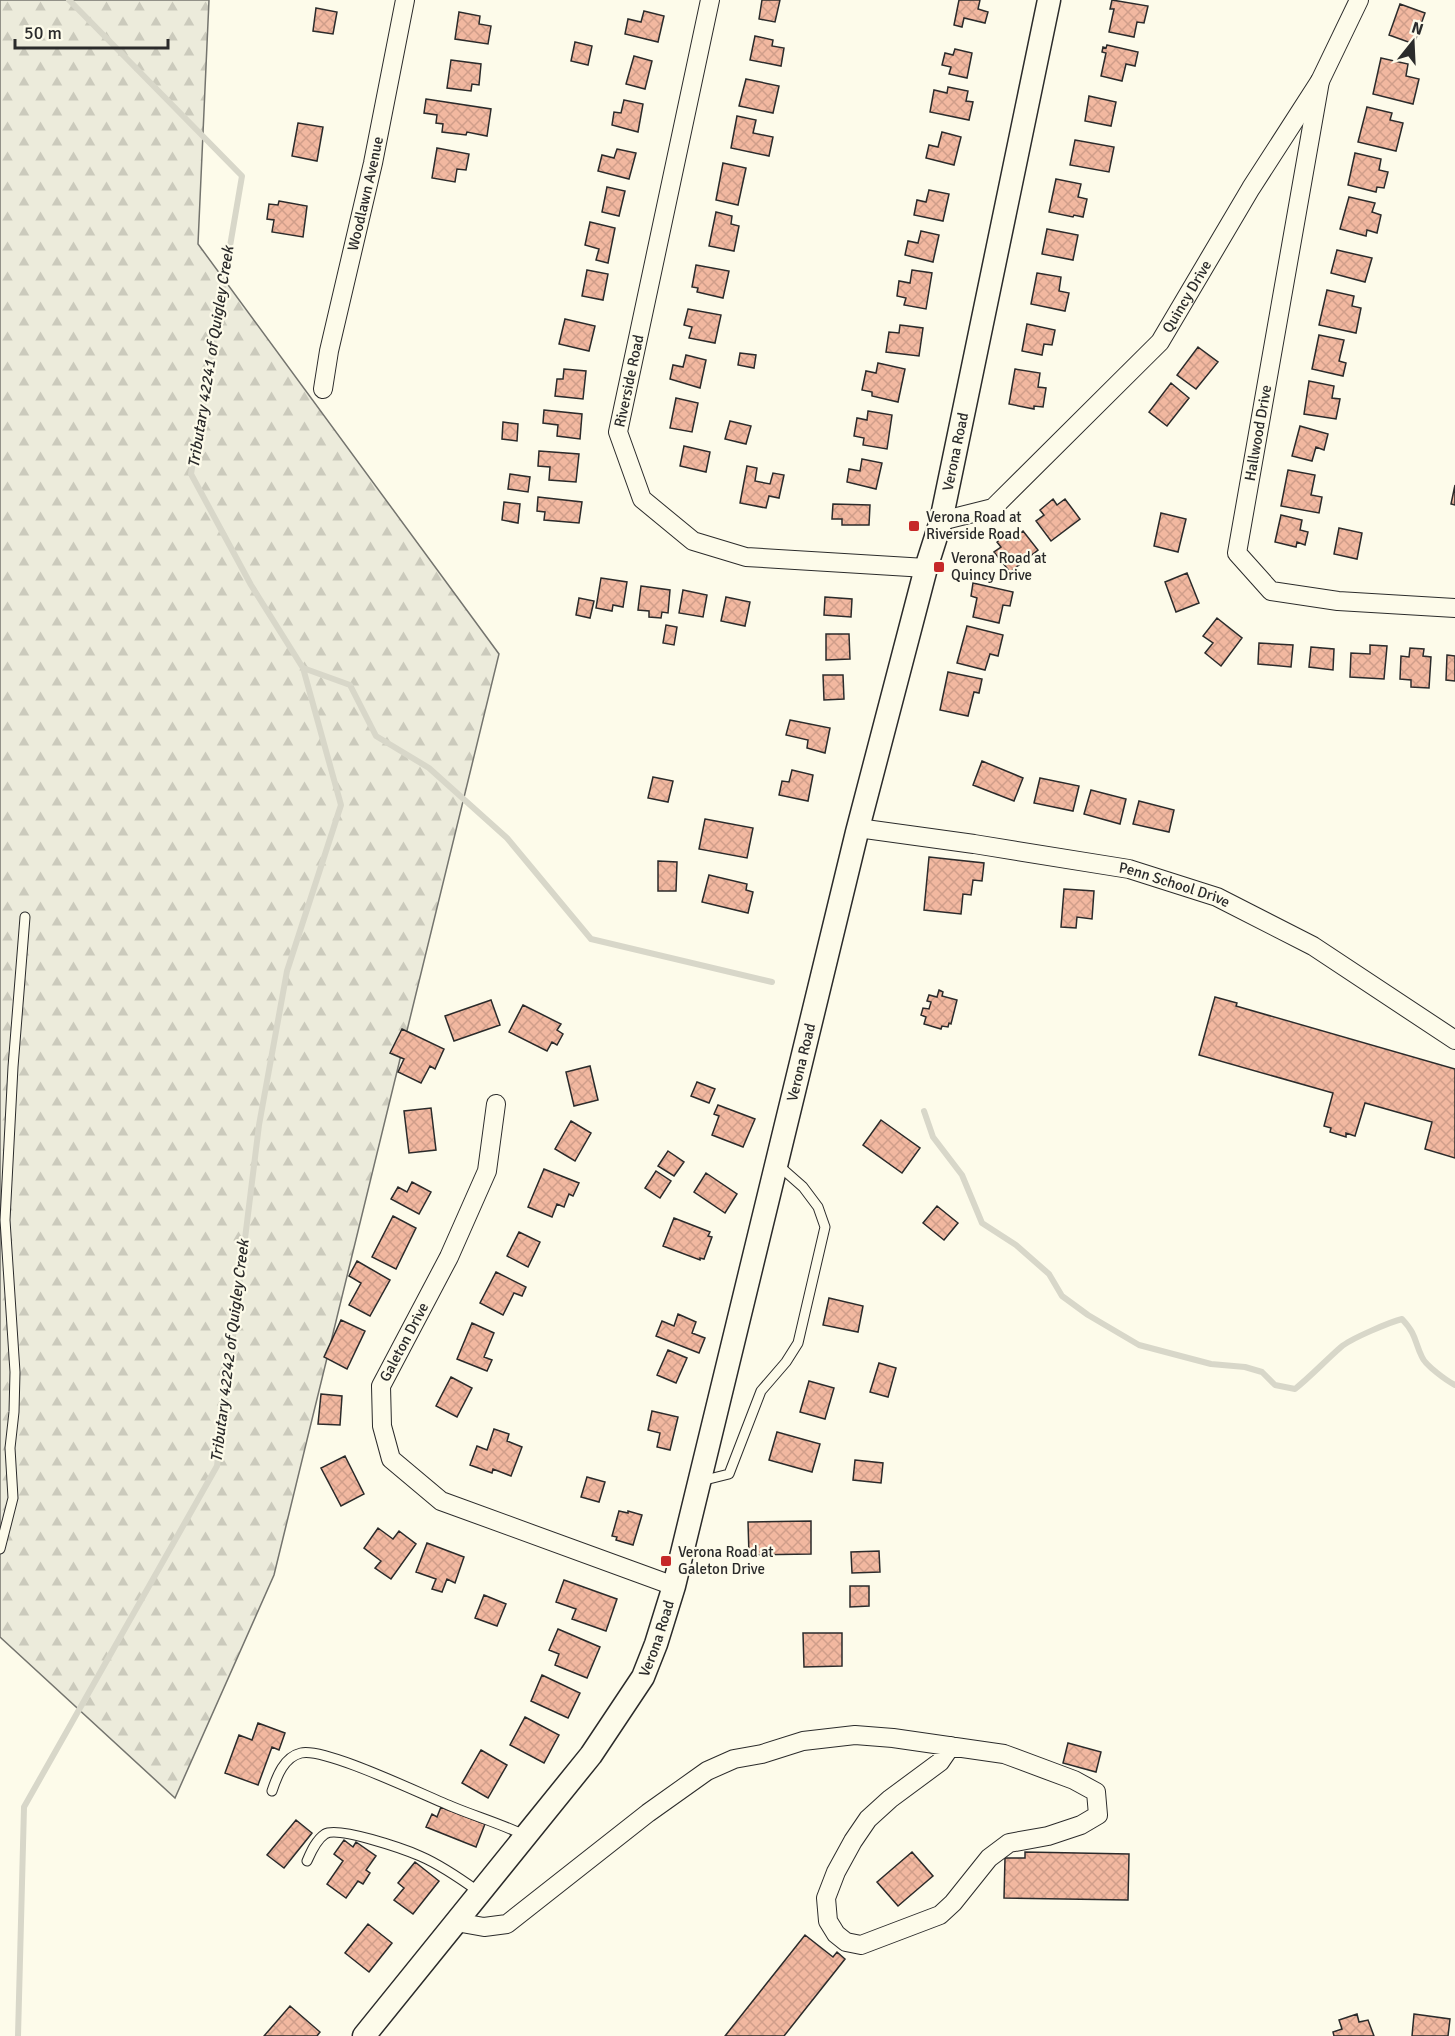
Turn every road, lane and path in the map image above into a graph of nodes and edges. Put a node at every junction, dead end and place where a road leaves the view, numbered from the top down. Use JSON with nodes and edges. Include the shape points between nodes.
{"nodes":[{"id":1,"x":405,"y":0,"type":"edge"},
{"id":2,"x":710,"y":0,"type":"edge"},
{"id":3,"x":1048,"y":0,"type":"edge"},
{"id":4,"x":1359,"y":0,"type":"edge"},
{"id":5,"x":1320,"y":81,"type":"junction"},
{"id":6,"x":323,"y":389,"type":"dead end"},
{"id":7,"x":941,"y":521,"type":"junction"},
{"id":8,"x":926,"y":568,"type":"junction"},
{"id":9,"x":1455,"y":608,"type":"edge"},
{"id":10,"x":858,"y":828,"type":"junction"},
{"id":11,"x":25,"y":917,"type":"dead end"},
{"id":12,"x":1455,"y":1040,"type":"edge"},
{"id":13,"x":496,"y":1104,"type":"dead end"},
{"id":14,"x":777,"y":1164,"type":"junction"},
{"id":15,"x":700,"y":1482,"type":"junction"},
{"id":16,"x":0,"y":1550,"type":"edge"},
{"id":17,"x":674,"y":1586,"type":"junction"},
{"id":18,"x":951,"y":1746,"type":"junction"},
{"id":19,"x":272,"y":1791,"type":"dead end"},
{"id":20,"x":526,"y":1836,"type":"junction"},
{"id":21,"x":306,"y":1861,"type":"dead end"},
{"id":22,"x":480,"y":1893,"type":"junction"},
{"id":23,"x":456,"y":1922,"type":"junction"},
{"id":24,"x":364,"y":2036,"type":"edge"}],
"edges":[{"from":1,"to":6,"type":"street","name":"Woodlawn Avenue"},
{"from":2,"to":8,"type":"street","name":"Riverside Road","via":[[618,432],[642,500],[693,541],[746,557]]},
{"from":3,"to":7,"type":"street","name":"Verona Road"},
{"from":4,"to":5,"type":"street","name":"Quincy Drive"},
{"from":5,"to":7,"type":"street","name":"Quincy Drive","via":[[1160,342],[993,508]]},
{"from":5,"to":9,"type":"street","name":"Hallwood Drive","via":[[1237,553],[1270,591],[1338,601]]},
{"from":7,"to":8,"type":"street","name":"Verona Road"},
{"from":8,"to":10,"type":"street","name":"Verona Road"},
{"from":10,"to":12,"type":"street","name":"Penn School Drive","via":[[1129,869],[1217,897],[1313,946]]},
{"from":10,"to":14,"type":"street","name":"Verona Road"},
{"from":11,"to":16,"type":"lane","via":[[5,1220],[15,1372],[10,1448],[13,1498]]},
{"from":13,"to":17,"type":"street","name":"Galeton Drive","via":[[487,1171],[449,1257],[381,1386],[382,1426],[391,1459],[441,1501]]},
{"from":14,"to":15,"type":"street","name":"Verona Road"},
{"from":14,"to":15,"type":"lane","via":[[813,1200],[825,1227],[798,1343],[761,1391],[729,1474]]},
{"from":15,"to":17,"type":"street","name":"Verona Road"},
{"from":17,"to":20,"type":"street","name":"Verona Road","via":[[643,1677],[591,1755]]},
{"from":18,"to":18,"type":"street","via":[[1004,1754],[1074,1780],[1096,1792],[1098,1815],[1048,1836],[1009,1843],[989,1858],[940,1915],[861,1945],[846,1942],[828,1921],[826,1898],[847,1851],[868,1819],[940,1762]]},
{"from":18,"to":23,"type":"street","via":[[855,1735],[803,1741],[734,1759],[707,1771],[507,1924],[484,1927]]},
{"from":19,"to":20,"type":"lane","via":[[279,1771],[292,1757],[311,1752],[341,1760]]},
{"from":20,"to":22,"type":"street","name":"Verona Road"},
{"from":21,"to":22,"type":"lane","via":[[325,1834],[353,1834],[420,1856]]},
{"from":22,"to":23,"type":"street","name":"Verona Road"},
{"from":23,"to":24,"type":"street","name":"Verona Road"}]}
